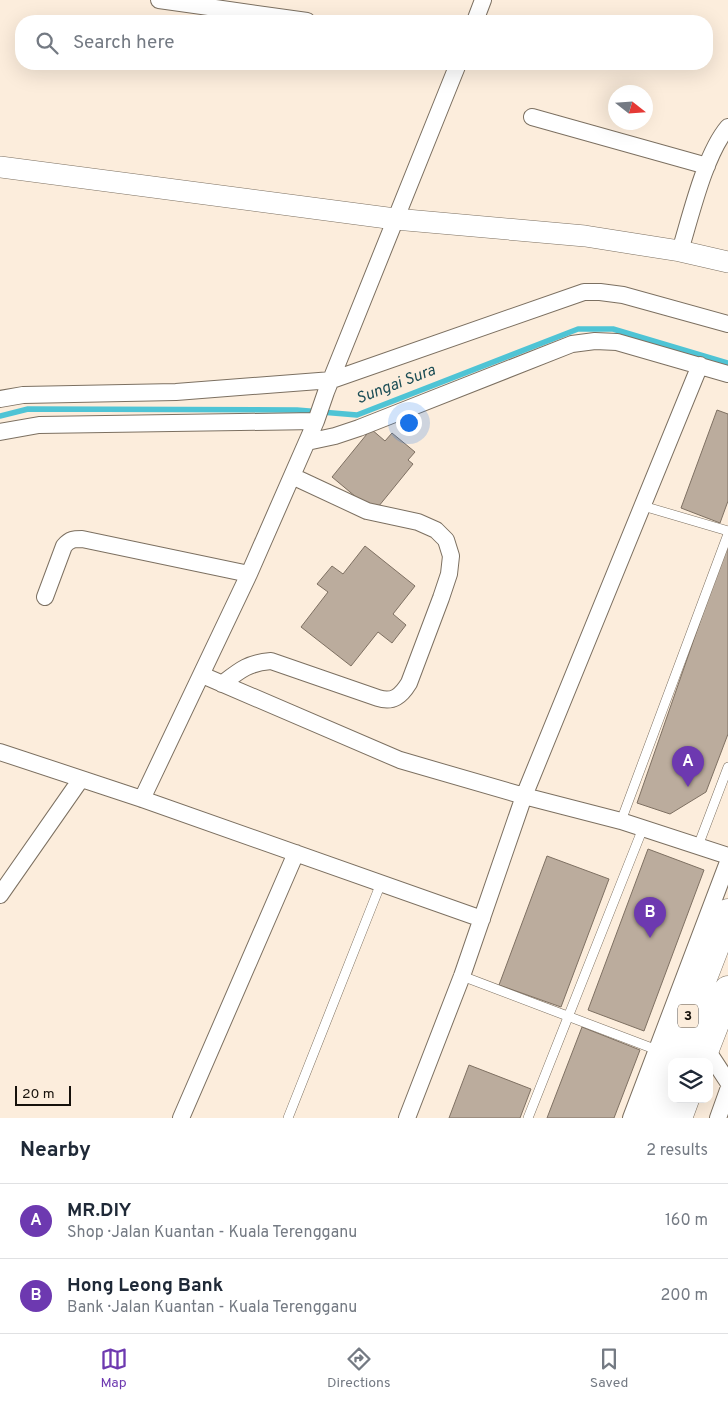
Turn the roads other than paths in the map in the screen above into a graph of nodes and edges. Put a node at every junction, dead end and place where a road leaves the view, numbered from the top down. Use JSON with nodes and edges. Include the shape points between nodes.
{"nodes":[{"id":1,"x":159,"y":0,"type":"edge"},
{"id":2,"x":483,"y":0,"type":"edge"},
{"id":3,"x":231,"y":5,"type":"edge"},
{"id":4,"x":278,"y":15,"type":"edge"},
{"id":5,"x":477,"y":15,"type":"edge"},
{"id":6,"x":456,"y":70,"type":"edge"},
{"id":7,"x":532,"y":117,"type":"dead end"},
{"id":8,"x":728,"y":127,"type":"edge"},
{"id":9,"x":707,"y":166,"type":"junction"},
{"id":10,"x":0,"y":167,"type":"edge"},
{"id":11,"x":395,"y":219,"type":"junction"},
{"id":12,"x":680,"y":251,"type":"junction"},
{"id":13,"x":728,"y":262,"type":"edge"},
{"id":14,"x":728,"y":324,"type":"edge"},
{"id":15,"x":700,"y":365,"type":"junction"},
{"id":16,"x":728,"y":374,"type":"edge"},
{"id":17,"x":329,"y":386,"type":"junction"},
{"id":18,"x":0,"y":399,"type":"edge"},
{"id":19,"x":317,"y":419,"type":"junction"},
{"id":20,"x":0,"y":432,"type":"edge"},
{"id":21,"x":307,"y":442,"type":"junction"},
{"id":22,"x":292,"y":476,"type":"junction"},
{"id":23,"x":642,"y":506,"type":"junction"},
{"id":24,"x":728,"y":533,"type":"edge"},
{"id":25,"x":249,"y":574,"type":"junction"},
{"id":26,"x":45,"y":597,"type":"dead end"},
{"id":27,"x":202,"y":675,"type":"junction"},
{"id":28,"x":222,"y":684,"type":"junction"},
{"id":29,"x":0,"y":752,"type":"edge"},
{"id":30,"x":728,"y":767,"type":"edge"},
{"id":31,"x":81,"y":779,"type":"junction"},
{"id":32,"x":524,"y":796,"type":"junction"},
{"id":33,"x":142,"y":799,"type":"junction"},
{"id":34,"x":621,"y":821,"type":"junction"},
{"id":35,"x":643,"y":828,"type":"junction"},
{"id":36,"x":698,"y":846,"type":"junction"},
{"id":37,"x":296,"y":853,"type":"junction"},
{"id":38,"x":728,"y":856,"type":"edge"},
{"id":39,"x":728,"y":862,"type":"edge"},
{"id":40,"x":381,"y":883,"type":"junction"},
{"id":41,"x":0,"y":895,"type":"edge"},
{"id":42,"x":728,"y":913,"type":"edge"},
{"id":43,"x":482,"y":918,"type":"junction"},
{"id":44,"x":462,"y":976,"type":"junction"},
{"id":45,"x":727,"y":993,"type":"edge"},
{"id":46,"x":568,"y":1017,"type":"junction"},
{"id":47,"x":656,"y":1050,"type":"junction"},
{"id":48,"x":702,"y":1054,"type":"edge"},
{"id":49,"x":728,"y":1082,"type":"edge"},
{"id":50,"x":728,"y":1090,"type":"edge"},
{"id":51,"x":684,"y":1103,"type":"edge"},
{"id":52,"x":181,"y":1118,"type":"edge"},
{"id":53,"x":288,"y":1118,"type":"edge"},
{"id":54,"x":407,"y":1118,"type":"edge"},
{"id":55,"x":528,"y":1118,"type":"edge"},
{"id":56,"x":631,"y":1118,"type":"edge"},
{"id":57,"x":649,"y":1118,"type":"edge"},
{"id":58,"x":678,"y":1118,"type":"edge"},
{"id":59,"x":718,"y":1118,"type":"edge"}],
"edges":[{"from":1,"to":3,"type":"street"},
{"from":2,"to":5,"type":"street"},
{"from":3,"to":4,"type":"street"},
{"from":6,"to":11,"type":"street"},
{"from":7,"to":9,"type":"street"},
{"from":8,"to":9,"type":"street"},
{"from":9,"to":12,"type":"street"},
{"from":10,"to":11,"type":"street"},
{"from":11,"to":12,"type":"street","via":[[586,236]]},
{"from":11,"to":17,"type":"street"},
{"from":12,"to":13,"type":"street"},
{"from":14,"to":17,"type":"street","via":[[623,295],[584,292]]},
{"from":15,"to":16,"type":"street"},
{"from":15,"to":21,"type":"street","via":[[617,342],[572,344],[359,428]]},
{"from":15,"to":23,"type":"street"},
{"from":17,"to":18,"type":"street","via":[[24,395]]},
{"from":17,"to":19,"type":"street"},
{"from":19,"to":20,"type":"street","via":[[39,425]]},
{"from":19,"to":21,"type":"street"},
{"from":21,"to":22,"type":"street"},
{"from":22,"to":25,"type":"street"},
{"from":22,"to":28,"type":"street","via":[[367,511],[418,522],[436,530],[446,540],[451,556],[441,598],[409,683],[404,692],[393,700],[378,698],[271,661],[243,667]]},
{"from":23,"to":24,"type":"lane"},
{"from":23,"to":32,"type":"street"},
{"from":24,"to":34,"type":"lane"},
{"from":25,"to":26,"type":"street","via":[[82,538],[73,539],[64,546]]},
{"from":25,"to":27,"type":"street"},
{"from":27,"to":28,"type":"street"},
{"from":27,"to":33,"type":"street"},
{"from":28,"to":32,"type":"street","via":[[400,760]]},
{"from":29,"to":31,"type":"street"},
{"from":30,"to":36,"type":"lane"},
{"from":31,"to":33,"type":"street"},
{"from":31,"to":41,"type":"street"},
{"from":32,"to":34,"type":"street"},
{"from":32,"to":43,"type":"street"},
{"from":33,"to":37,"type":"street"},
{"from":34,"to":35,"type":"street"},
{"from":35,"to":36,"type":"street"},
{"from":35,"to":46,"type":"lane"},
{"from":36,"to":38,"type":"street"},
{"from":37,"to":40,"type":"street"},
{"from":37,"to":52,"type":"street"},
{"from":39,"to":47,"type":"street"},
{"from":40,"to":43,"type":"street"},
{"from":40,"to":53,"type":"lane"},
{"from":42,"to":57,"type":"highway","number":"3"},
{"from":43,"to":44,"type":"street"},
{"from":44,"to":46,"type":"lane"},
{"from":44,"to":54,"type":"street"},
{"from":45,"to":48,"type":"highway","number":"3"},
{"from":46,"to":47,"type":"lane"},
{"from":46,"to":55,"type":"lane"},
{"from":47,"to":56,"type":"street"},
{"from":48,"to":49,"type":"street"},
{"from":50,"to":59,"type":"street"},
{"from":51,"to":58,"type":"highway"}]}
